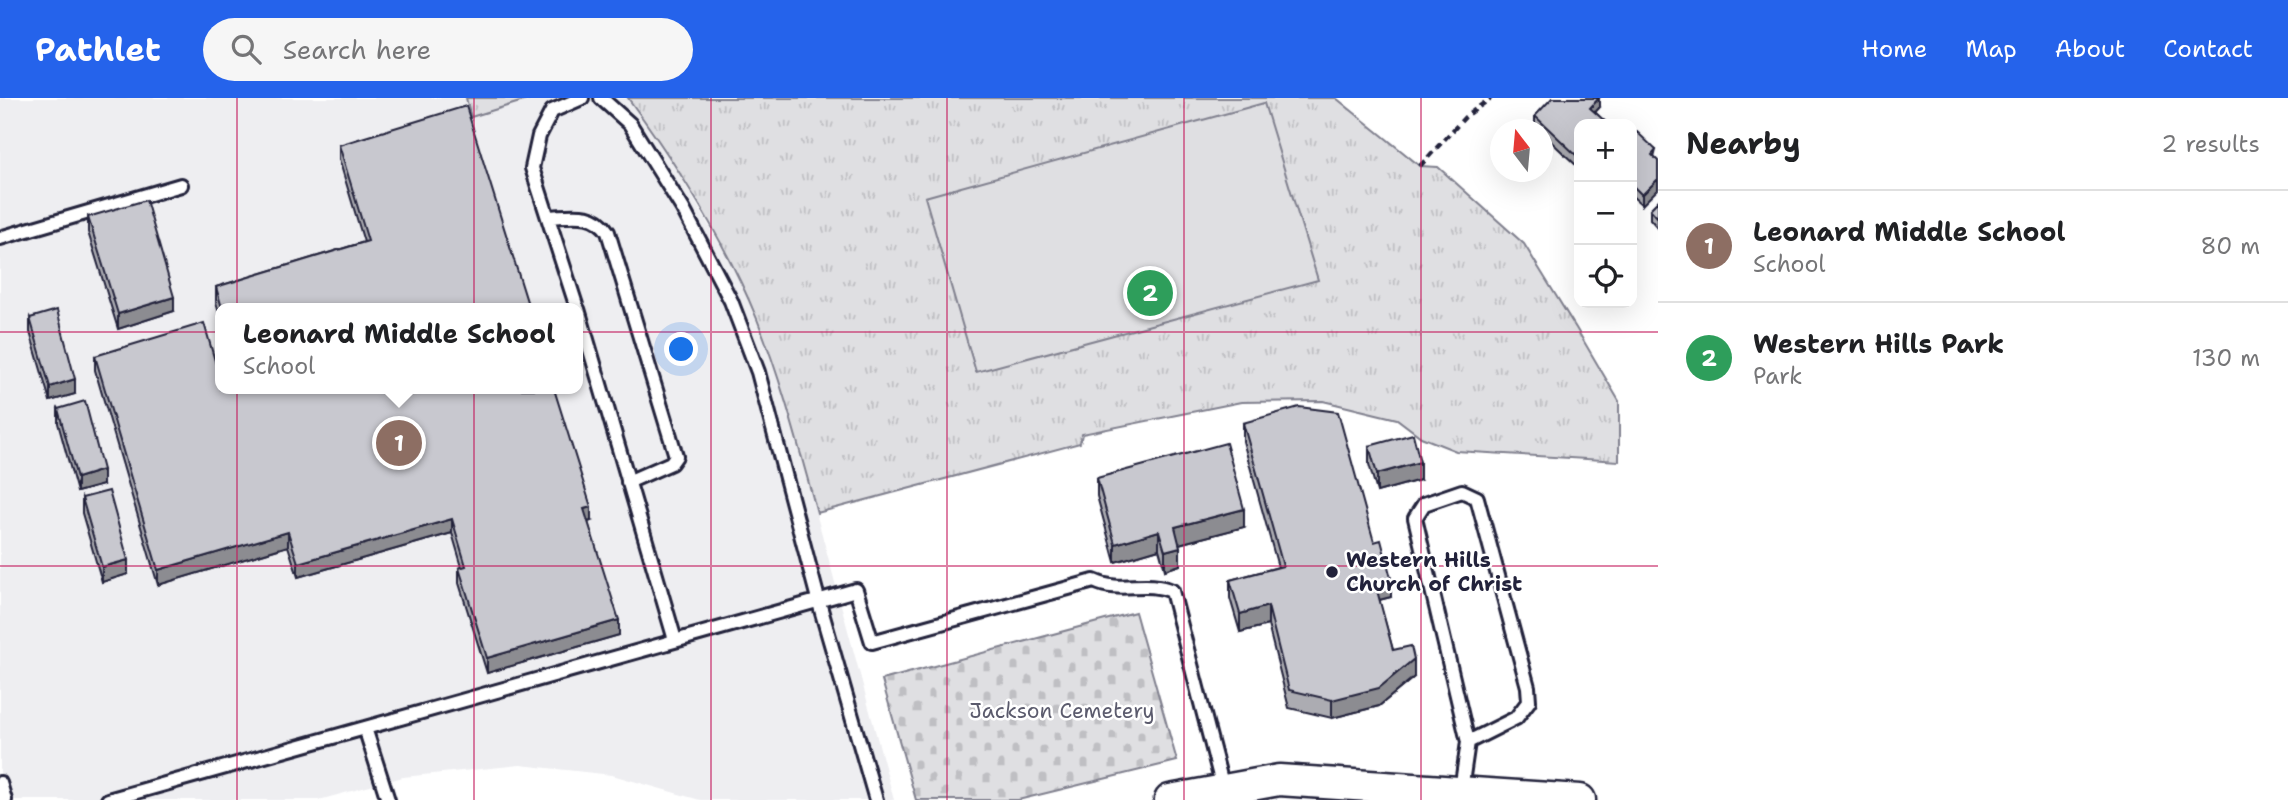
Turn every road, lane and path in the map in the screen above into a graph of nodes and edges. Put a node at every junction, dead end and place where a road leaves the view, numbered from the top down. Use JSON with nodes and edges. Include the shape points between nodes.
{"nodes":[{"id":1,"x":583,"y":98,"type":"edge"},
{"id":2,"x":601,"y":98,"type":"edge"},
{"id":3,"x":1490,"y":98,"type":"edge"},
{"id":4,"x":1420,"y":166,"type":"dead end"},
{"id":5,"x":181,"y":185,"type":"dead end"},
{"id":6,"x":548,"y":217,"type":"junction"},
{"id":7,"x":0,"y":237,"type":"edge"},
{"id":8,"x":575,"y":303,"type":"edge"},
{"id":9,"x":583,"y":329,"type":"edge"},
{"id":10,"x":628,"y":482,"type":"junction"},
{"id":11,"x":818,"y":599,"type":"junction"},
{"id":12,"x":675,"y":640,"type":"junction"},
{"id":13,"x":365,"y":728,"type":"junction"},
{"id":14,"x":1468,"y":742,"type":"junction"},
{"id":15,"x":0,"y":783,"type":"edge"},
{"id":16,"x":1223,"y":788,"type":"junction"},
{"id":17,"x":1461,"y":790,"type":"junction"},
{"id":18,"x":5,"y":800,"type":"edge"},
{"id":19,"x":108,"y":800,"type":"edge"},
{"id":20,"x":388,"y":800,"type":"edge"},
{"id":21,"x":876,"y":800,"type":"edge"},
{"id":22,"x":1170,"y":800,"type":"edge"},
{"id":23,"x":1580,"y":800,"type":"edge"}],
"edges":[{"from":1,"to":6,"type":"lane","via":[[552,111],[539,136],[532,168]]},
{"from":2,"to":11,"type":"lane","via":[[630,124],[684,209],[731,301],[758,372]]},
{"from":3,"to":4,"type":"path","via":[[1465,117]]},
{"from":5,"to":7,"type":"lane"},
{"from":6,"to":8,"type":"lane"},
{"from":6,"to":10,"type":"lane","via":[[591,215],[608,232],[676,456],[671,463]]},
{"from":9,"to":10,"type":"lane"},
{"from":10,"to":12,"type":"lane"},
{"from":11,"to":12,"type":"lane"},
{"from":11,"to":16,"type":"lane","via":[[856,590],[873,642],[1094,582],[1109,589],[1159,585],[1172,591]]},
{"from":11,"to":21,"type":"lane"},
{"from":12,"to":13,"type":"lane"},
{"from":13,"to":19,"type":"lane"},
{"from":13,"to":20,"type":"lane"},
{"from":14,"to":14,"type":"lane","via":[[1415,518],[1424,504],[1462,491],[1477,498],[1529,701],[1516,718]]},
{"from":14,"to":17,"type":"lane"},
{"from":15,"to":18,"type":"lane"},
{"from":16,"to":17,"type":"street","via":[[1279,779]]},
{"from":16,"to":22,"type":"street"},
{"from":17,"to":23,"type":"street"}]}
